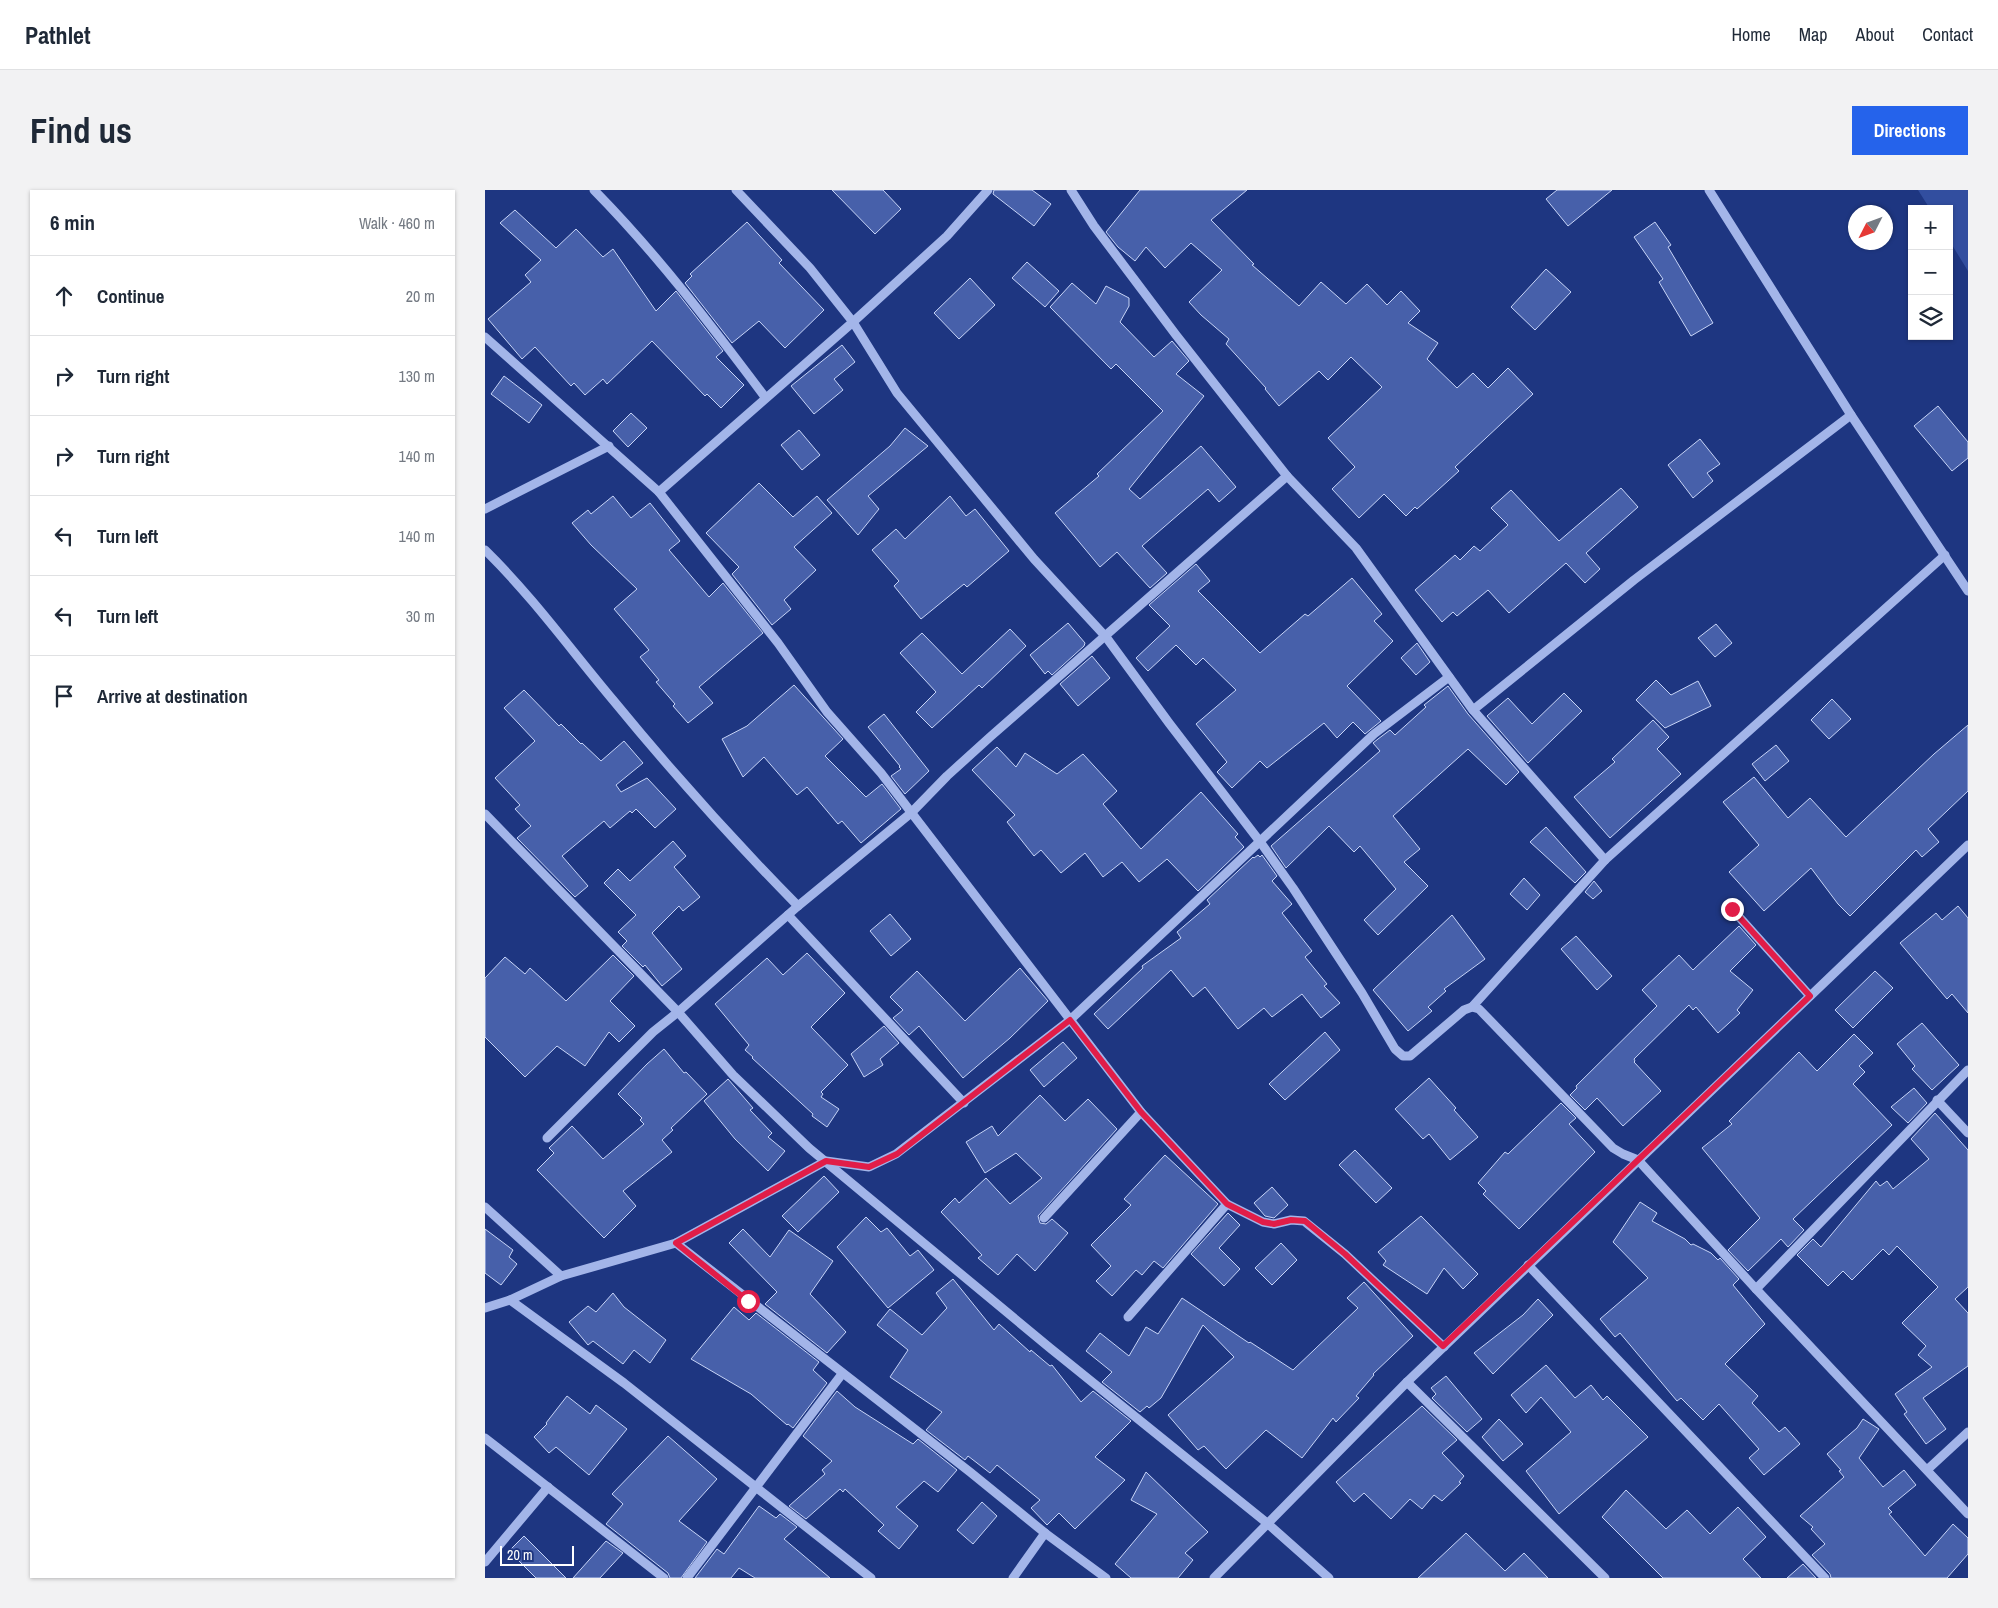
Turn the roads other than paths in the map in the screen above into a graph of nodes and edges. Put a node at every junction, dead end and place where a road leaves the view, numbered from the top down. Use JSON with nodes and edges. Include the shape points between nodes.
{"nodes":[{"id":1,"x":593,"y":190,"type":"edge"},
{"id":2,"x":736,"y":190,"type":"edge"},
{"id":3,"x":988,"y":190,"type":"edge"},
{"id":4,"x":1071,"y":190,"type":"edge"},
{"id":5,"x":1709,"y":190,"type":"edge"},
{"id":6,"x":853,"y":322,"type":"junction"},
{"id":7,"x":485,"y":337,"type":"edge"},
{"id":8,"x":765,"y":397,"type":"junction"},
{"id":9,"x":1851,"y":415,"type":"junction"},
{"id":10,"x":609,"y":446,"type":"junction"},
{"id":11,"x":1287,"y":476,"type":"junction"},
{"id":12,"x":659,"y":492,"type":"junction"},
{"id":13,"x":485,"y":509,"type":"edge"},
{"id":14,"x":485,"y":550,"type":"edge"},
{"id":15,"x":1945,"y":555,"type":"junction"},
{"id":16,"x":1968,"y":591,"type":"edge"},
{"id":17,"x":1106,"y":636,"type":"junction"},
{"id":18,"x":1449,"y":677,"type":"junction"},
{"id":19,"x":1473,"y":710,"type":"junction"},
{"id":20,"x":911,"y":813,"type":"junction"},
{"id":21,"x":485,"y":814,"type":"edge"},
{"id":22,"x":1261,"y":843,"type":"junction"},
{"id":23,"x":1968,"y":845,"type":"edge"},
{"id":24,"x":1605,"y":860,"type":"junction"},
{"id":25,"x":798,"y":906,"type":"junction"},
{"id":26,"x":1732,"y":909,"type":"dead end"},
{"id":27,"x":788,"y":915,"type":"junction"},
{"id":28,"x":1810,"y":996,"type":"junction"},
{"id":29,"x":1472,"y":1007,"type":"junction"},
{"id":30,"x":678,"y":1012,"type":"junction"},
{"id":31,"x":1070,"y":1020,"type":"junction"},
{"id":32,"x":1968,"y":1070,"type":"edge"},
{"id":33,"x":1937,"y":1100,"type":"junction"},
{"id":34,"x":964,"y":1103,"type":"junction"},
{"id":35,"x":1141,"y":1112,"type":"junction"},
{"id":36,"x":1968,"y":1133,"type":"edge"},
{"id":37,"x":547,"y":1138,"type":"dead end"},
{"id":38,"x":1639,"y":1160,"type":"junction"},
{"id":39,"x":826,"y":1161,"type":"junction"},
{"id":40,"x":1227,"y":1204,"type":"junction"},
{"id":41,"x":485,"y":1207,"type":"edge"},
{"id":42,"x":1044,"y":1218,"type":"dead end"},
{"id":43,"x":676,"y":1243,"type":"junction"},
{"id":44,"x":1528,"y":1265,"type":"junction"},
{"id":45,"x":561,"y":1276,"type":"junction"},
{"id":46,"x":1756,"y":1289,"type":"junction"},
{"id":47,"x":510,"y":1300,"type":"junction"},
{"id":48,"x":485,"y":1308,"type":"edge"},
{"id":49,"x":1129,"y":1317,"type":"dead end"},
{"id":50,"x":1443,"y":1346,"type":"junction"},
{"id":51,"x":842,"y":1374,"type":"junction"},
{"id":52,"x":1407,"y":1382,"type":"junction"},
{"id":53,"x":1968,"y":1432,"type":"edge"},
{"id":54,"x":485,"y":1438,"type":"edge"},
{"id":55,"x":1927,"y":1470,"type":"junction"},
{"id":56,"x":548,"y":1487,"type":"junction"},
{"id":57,"x":757,"y":1488,"type":"junction"},
{"id":58,"x":1968,"y":1514,"type":"edge"},
{"id":59,"x":1267,"y":1522,"type":"junction"},
{"id":60,"x":1045,"y":1533,"type":"junction"},
{"id":61,"x":485,"y":1562,"type":"edge"},
{"id":62,"x":655,"y":1570,"type":"junction"},
{"id":63,"x":648,"y":1578,"type":"edge"},
{"id":64,"x":664,"y":1578,"type":"edge"},
{"id":65,"x":687,"y":1578,"type":"edge"},
{"id":66,"x":871,"y":1578,"type":"edge"},
{"id":67,"x":1013,"y":1578,"type":"edge"},
{"id":68,"x":1106,"y":1578,"type":"edge"},
{"id":69,"x":1214,"y":1578,"type":"edge"},
{"id":70,"x":1329,"y":1578,"type":"edge"},
{"id":71,"x":1605,"y":1578,"type":"edge"},
{"id":72,"x":1825,"y":1578,"type":"edge"}],
"edges":[{"from":1,"to":8,"type":"street","via":[[694,302]]},
{"from":2,"to":6,"type":"street","via":[[810,268]]},
{"from":3,"to":6,"type":"street","via":[[947,236]]},
{"from":4,"to":11,"type":"street","via":[[1164,320]]},
{"from":5,"to":9,"type":"street"},
{"from":6,"to":8,"type":"street"},
{"from":6,"to":17,"type":"street","via":[[903,400],[1034,559]]},
{"from":7,"to":10,"type":"street"},
{"from":8,"to":12,"type":"street"},
{"from":9,"to":15,"type":"street"},
{"from":9,"to":19,"type":"street","via":[[1634,580]]},
{"from":10,"to":12,"type":"street"},
{"from":10,"to":13,"type":"street"},
{"from":11,"to":17,"type":"street"},
{"from":11,"to":18,"type":"street","via":[[1356,548]]},
{"from":12,"to":20,"type":"street","via":[[778,643],[827,712],[881,773]]},
{"from":14,"to":25,"type":"street","via":[[515,579],[698,801]]},
{"from":15,"to":16,"type":"street"},
{"from":15,"to":24,"type":"street"},
{"from":17,"to":20,"type":"street","via":[[947,776]]},
{"from":17,"to":22,"type":"street"},
{"from":18,"to":19,"type":"street"},
{"from":18,"to":22,"type":"street","via":[[1374,734]]},
{"from":19,"to":24,"type":"street"},
{"from":20,"to":25,"type":"street"},
{"from":20,"to":31,"type":"street"},
{"from":21,"to":30,"type":"street"},
{"from":22,"to":29,"type":"street","via":[[1362,994],[1395,1050],[1409,1056]]},
{"from":22,"to":31,"type":"street"},
{"from":23,"to":28,"type":"street"},
{"from":24,"to":29,"type":"street"},
{"from":25,"to":27,"type":"street"},
{"from":26,"to":28,"type":"street"},
{"from":27,"to":30,"type":"street"},
{"from":27,"to":34,"type":"street"},
{"from":28,"to":38,"type":"street"},
{"from":29,"to":38,"type":"street","via":[[1479,1009],[1613,1148]]},
{"from":30,"to":37,"type":"street","via":[[653,1032]]},
{"from":30,"to":39,"type":"street","via":[[733,1075]]},
{"from":31,"to":34,"type":"street"},
{"from":31,"to":35,"type":"street"},
{"from":32,"to":33,"type":"street"},
{"from":33,"to":36,"type":"street"},
{"from":33,"to":46,"type":"street"},
{"from":34,"to":39,"type":"street","via":[[897,1154],[869,1167]]},
{"from":35,"to":40,"type":"street"},
{"from":35,"to":42,"type":"street"},
{"from":38,"to":44,"type":"street"},
{"from":38,"to":46,"type":"street"},
{"from":39,"to":43,"type":"street"},
{"from":39,"to":59,"type":"street","via":[[1050,1348]]},
{"from":40,"to":49,"type":"street"},
{"from":40,"to":50,"type":"street","via":[[1263,1222],[1305,1221]]},
{"from":41,"to":45,"type":"street"},
{"from":43,"to":45,"type":"street"},
{"from":43,"to":51,"type":"street"},
{"from":44,"to":50,"type":"street"},
{"from":44,"to":72,"type":"street"},
{"from":45,"to":47,"type":"street"},
{"from":46,"to":55,"type":"street"},
{"from":47,"to":48,"type":"street"},
{"from":47,"to":57,"type":"street","via":[[624,1383]]},
{"from":50,"to":52,"type":"street"},
{"from":51,"to":57,"type":"street"},
{"from":51,"to":60,"type":"street"},
{"from":52,"to":59,"type":"street"},
{"from":52,"to":71,"type":"street"},
{"from":53,"to":55,"type":"street"},
{"from":54,"to":56,"type":"street"},
{"from":55,"to":58,"type":"street"},
{"from":56,"to":61,"type":"street"},
{"from":56,"to":62,"type":"street"},
{"from":57,"to":65,"type":"street"},
{"from":57,"to":66,"type":"street"},
{"from":59,"to":69,"type":"street"},
{"from":59,"to":70,"type":"street"},
{"from":60,"to":67,"type":"street"},
{"from":60,"to":68,"type":"street"},
{"from":62,"to":63,"type":"street"},
{"from":62,"to":64,"type":"street"}]}
